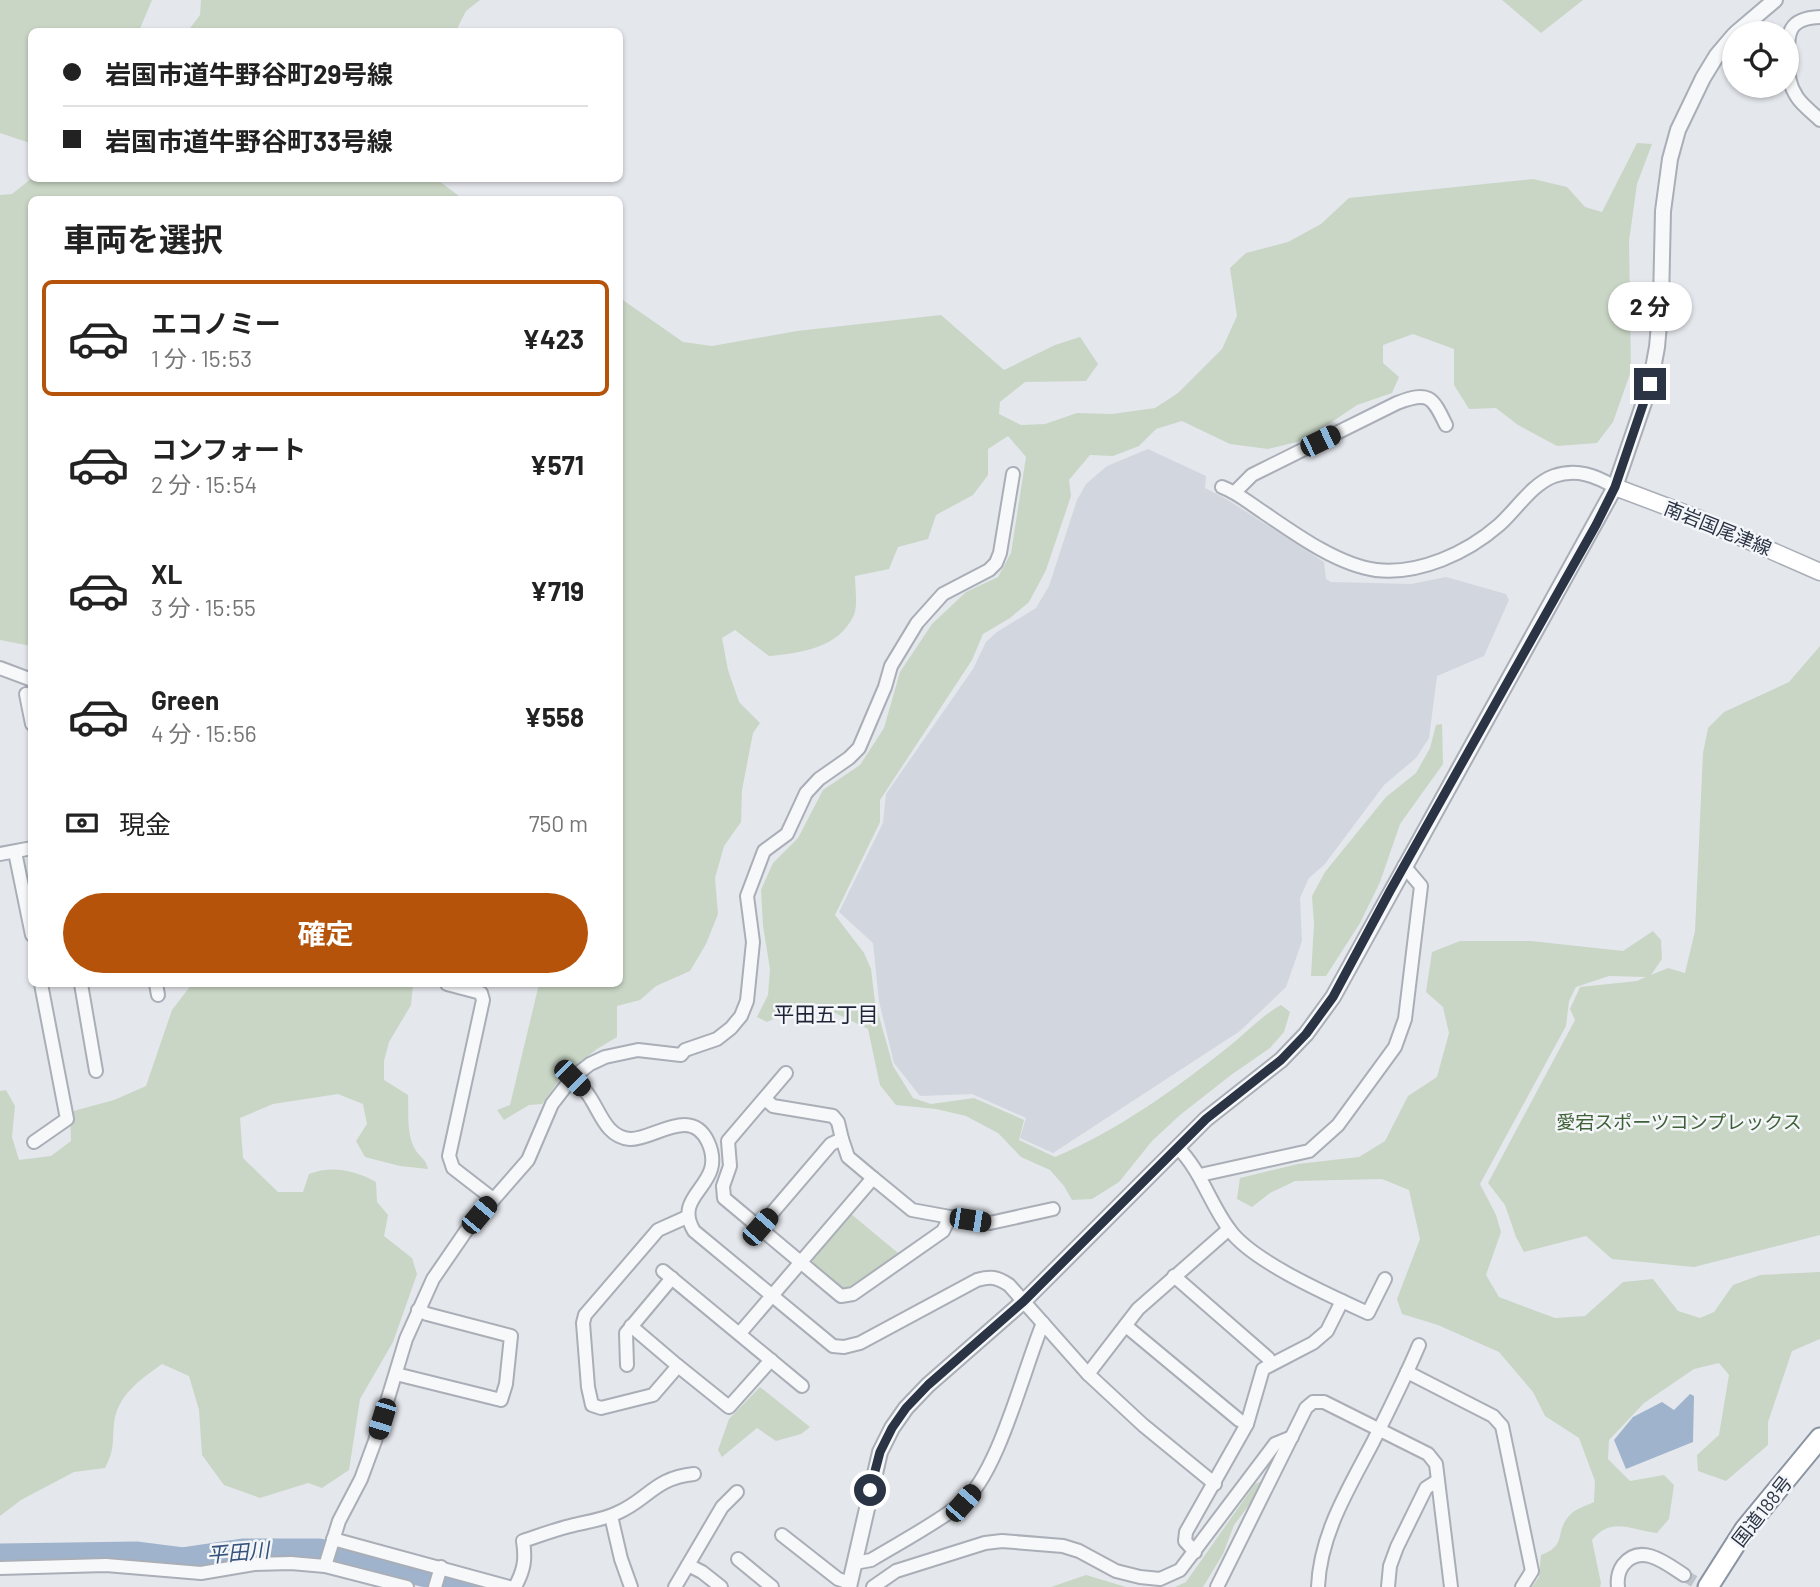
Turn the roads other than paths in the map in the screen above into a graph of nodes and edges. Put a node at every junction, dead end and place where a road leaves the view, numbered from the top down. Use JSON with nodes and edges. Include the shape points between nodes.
{"nodes":[{"id":1,"x":1775,"y":0,"type":"edge"},
{"id":2,"x":1820,"y":17,"type":"edge"},
{"id":3,"x":1750,"y":21,"type":"edge"},
{"id":4,"x":1722,"y":49,"type":"edge"},
{"id":5,"x":1820,"y":120,"type":"edge"},
{"id":6,"x":1446,"y":425,"type":"dead end"},
{"id":7,"x":1013,"y":474,"type":"dead end"},
{"id":8,"x":1222,"y":487,"type":"dead end"},
{"id":9,"x":1615,"y":487,"type":"junction"},
{"id":10,"x":1235,"y":492,"type":"junction"},
{"id":11,"x":1820,"y":572,"type":"edge"},
{"id":12,"x":0,"y":668,"type":"edge"},
{"id":13,"x":28,"y":678,"type":"edge"},
{"id":14,"x":26,"y":694,"type":"dead end"},
{"id":15,"x":28,"y":704,"type":"edge"},
{"id":16,"x":28,"y":849,"type":"edge"},
{"id":17,"x":15,"y":852,"type":"junction"},
{"id":18,"x":0,"y":854,"type":"edge"},
{"id":19,"x":1404,"y":866,"type":"junction"},
{"id":20,"x":28,"y":915,"type":"edge"},
{"id":21,"x":42,"y":987,"type":"edge"},
{"id":22,"x":81,"y":987,"type":"edge"},
{"id":23,"x":458,"y":987,"type":"edge"},
{"id":24,"x":96,"y":1071,"type":"dead end"},
{"id":25,"x":786,"y":1073,"type":"dead end"},
{"id":26,"x":572,"y":1078,"type":"junction"},
{"id":27,"x":765,"y":1099,"type":"junction"},
{"id":28,"x":842,"y":1139,"type":"junction"},
{"id":29,"x":34,"y":1142,"type":"dead end"},
{"id":30,"x":1177,"y":1147,"type":"junction"},
{"id":31,"x":1200,"y":1175,"type":"junction"},
{"id":32,"x":873,"y":1178,"type":"junction"},
{"id":33,"x":493,"y":1199,"type":"junction"},
{"id":34,"x":1053,"y":1209,"type":"dead end"},
{"id":35,"x":687,"y":1217,"type":"junction"},
{"id":36,"x":950,"y":1217,"type":"junction"},
{"id":37,"x":760,"y":1227,"type":"junction"},
{"id":38,"x":1229,"y":1229,"type":"junction"},
{"id":39,"x":801,"y":1262,"type":"junction"},
{"id":40,"x":1174,"y":1276,"type":"junction"},
{"id":41,"x":1385,"y":1279,"type":"dead end"},
{"id":42,"x":772,"y":1296,"type":"junction"},
{"id":43,"x":1024,"y":1301,"type":"junction"},
{"id":44,"x":1342,"y":1301,"type":"junction"},
{"id":45,"x":418,"y":1310,"type":"junction"},
{"id":46,"x":1043,"y":1323,"type":"junction"},
{"id":47,"x":631,"y":1326,"type":"junction"},
{"id":48,"x":1126,"y":1326,"type":"junction"},
{"id":49,"x":740,"y":1333,"type":"junction"},
{"id":50,"x":1419,"y":1345,"type":"dead end"},
{"id":51,"x":771,"y":1360,"type":"junction"},
{"id":52,"x":1271,"y":1364,"type":"junction"},
{"id":53,"x":627,"y":1365,"type":"dead end"},
{"id":54,"x":678,"y":1366,"type":"junction"},
{"id":55,"x":1407,"y":1372,"type":"junction"},
{"id":56,"x":396,"y":1374,"type":"junction"},
{"id":57,"x":1088,"y":1374,"type":"junction"},
{"id":58,"x":802,"y":1386,"type":"dead end"},
{"id":59,"x":1247,"y":1424,"type":"junction"},
{"id":60,"x":1379,"y":1430,"type":"junction"},
{"id":61,"x":1292,"y":1437,"type":"junction"},
{"id":62,"x":1820,"y":1438,"type":"edge"},
{"id":63,"x":694,"y":1474,"type":"dead end"},
{"id":64,"x":1437,"y":1481,"type":"junction"},
{"id":65,"x":1215,"y":1483,"type":"junction"},
{"id":66,"x":737,"y":1492,"type":"dead end"},
{"id":67,"x":611,"y":1516,"type":"junction"},
{"id":68,"x":782,"y":1535,"type":"dead end"},
{"id":69,"x":331,"y":1541,"type":"junction"},
{"id":70,"x":1195,"y":1552,"type":"junction"},
{"id":71,"x":738,"y":1559,"type":"dead end"},
{"id":72,"x":326,"y":1562,"type":"junction"},
{"id":73,"x":855,"y":1563,"type":"junction"},
{"id":74,"x":688,"y":1565,"type":"junction"},
{"id":75,"x":0,"y":1568,"type":"edge"},
{"id":76,"x":440,"y":1569,"type":"junction"},
{"id":77,"x":1684,"y":1575,"type":"tunnel mouth"},
{"id":78,"x":478,"y":1582,"type":"edge"},
{"id":79,"x":849,"y":1585,"type":"edge"},
{"id":80,"x":407,"y":1587,"type":"edge"},
{"id":81,"x":435,"y":1587,"type":"edge"},
{"id":82,"x":509,"y":1587,"type":"edge"},
{"id":83,"x":515,"y":1587,"type":"edge"},
{"id":84,"x":631,"y":1587,"type":"edge"},
{"id":85,"x":675,"y":1587,"type":"edge"},
{"id":86,"x":721,"y":1587,"type":"edge"},
{"id":87,"x":772,"y":1587,"type":"edge"},
{"id":88,"x":873,"y":1587,"type":"edge"},
{"id":89,"x":1217,"y":1587,"type":"edge"},
{"id":90,"x":1318,"y":1587,"type":"edge"},
{"id":91,"x":1388,"y":1587,"type":"edge"},
{"id":92,"x":1451,"y":1587,"type":"edge"},
{"id":93,"x":1522,"y":1587,"type":"edge"},
{"id":94,"x":1618,"y":1587,"type":"edge"},
{"id":95,"x":1708,"y":1587,"type":"edge"}],
"edges":[{"from":1,"to":3,"type":"street"},
{"from":2,"to":5,"type":"street","via":[[1795,24],[1787,39],[1788,79],[1797,98]]},
{"from":4,"to":9,"type":"street","via":[[1689,103],[1670,159],[1657,347],[1650,384]]},
{"from":6,"to":10,"type":"street","via":[[1434,401],[1416,396],[1252,475]]},
{"from":7,"to":26,"type":"street","via":[[996,563],[943,594],[924,613],[891,666],[859,748],[806,793],[787,834],[764,851],[747,897],[753,942],[747,1001],[741,1016],[717,1038],[681,1055],[638,1050],[620,1053],[590,1064]]},
{"from":8,"to":10,"type":"street"},
{"from":9,"to":10,"type":"street","via":[[1596,476],[1573,472],[1553,476],[1498,526],[1460,551],[1405,570],[1357,566],[1329,554]]},
{"from":9,"to":11,"type":"main road","name":"南岩国尾津線"},
{"from":9,"to":19,"type":"street"},
{"from":12,"to":13,"type":"street"},
{"from":14,"to":15,"type":"street"},
{"from":16,"to":17,"type":"street"},
{"from":17,"to":18,"type":"street"},
{"from":17,"to":20,"type":"street"},
{"from":19,"to":30,"type":"street","via":[[1333,997],[1306,1034]]},
{"from":19,"to":31,"type":"street","via":[[1421,886],[1405,1019],[1395,1047],[1338,1125],[1309,1151]]},
{"from":21,"to":29,"type":"street","via":[[68,1119]]},
{"from":22,"to":24,"type":"street"},
{"from":23,"to":33,"type":"street","via":[[481,993],[483,1000],[449,1156],[453,1168]]},
{"from":25,"to":27,"type":"street"},
{"from":26,"to":33,"type":"street","via":[[552,1104],[528,1160]]},
{"from":26,"to":35,"type":"street","via":[[587,1093],[604,1123],[622,1137],[645,1137],[675,1125],[692,1127],[707,1139],[712,1168],[688,1207]]},
{"from":27,"to":28,"type":"street","via":[[773,1106],[833,1116]]},
{"from":27,"to":37,"type":"street","via":[[728,1142],[730,1166],[723,1186],[724,1198]]},
{"from":28,"to":32,"type":"street","via":[[848,1157]]},
{"from":28,"to":37,"type":"street","via":[[831,1144]]},
{"from":30,"to":31,"type":"street"},
{"from":30,"to":43,"type":"street"},
{"from":31,"to":38,"type":"street"},
{"from":32,"to":36,"type":"street","via":[[912,1210]]},
{"from":32,"to":39,"type":"street"},
{"from":33,"to":45,"type":"street","via":[[433,1279]]},
{"from":34,"to":36,"type":"street","via":[[990,1223]]},
{"from":35,"to":42,"type":"street","via":[[694,1231]]},
{"from":35,"to":54,"type":"street","via":[[658,1230],[583,1323],[592,1405],[601,1408],[653,1395]]},
{"from":36,"to":39,"type":"street","via":[[943,1231],[853,1294],[841,1296]]},
{"from":37,"to":39,"type":"street"},
{"from":38,"to":40,"type":"street"},
{"from":38,"to":44,"type":"street","via":[[1257,1256]]},
{"from":39,"to":42,"type":"street"},
{"from":40,"to":48,"type":"street","via":[[1138,1308]]},
{"from":40,"to":52,"type":"street"},
{"from":41,"to":44,"type":"street","via":[[1368,1313]]},
{"from":42,"to":43,"type":"street","via":[[824,1341],[844,1347],[991,1276],[1009,1285]]},
{"from":42,"to":49,"type":"street"},
{"from":43,"to":46,"type":"street"},
{"from":43,"to":73,"type":"street","via":[[928,1385],[892,1428],[877,1465]]},
{"from":44,"to":52,"type":"street","via":[[1327,1331]]},
{"from":45,"to":56,"type":"street"},
{"from":45,"to":56,"type":"street","via":[[511,1336],[501,1400]]},
{"from":46,"to":57,"type":"street"},
{"from":46,"to":73,"type":"street","via":[[980,1483],[963,1503],[871,1560]]},
{"from":47,"to":49,"type":"street","via":[[668,1274]]},
{"from":47,"to":53,"type":"street","via":[[626,1333]]},
{"from":47,"to":54,"type":"street"},
{"from":48,"to":57,"type":"street"},
{"from":48,"to":59,"type":"street"},
{"from":49,"to":51,"type":"street"},
{"from":50,"to":55,"type":"street"},
{"from":51,"to":54,"type":"street","via":[[729,1407]]},
{"from":51,"to":58,"type":"street"},
{"from":52,"to":59,"type":"street","via":[[1258,1378]]},
{"from":55,"to":60,"type":"street"},
{"from":55,"to":93,"type":"street","via":[[1493,1416],[1502,1426],[1532,1572]]},
{"from":56,"to":69,"type":"street","via":[[361,1479]]},
{"from":57,"to":65,"type":"street"},
{"from":59,"to":65,"type":"street"},
{"from":60,"to":61,"type":"street","via":[[1324,1402],[1313,1402]]},
{"from":60,"to":64,"type":"street","via":[[1428,1454],[1436,1464]]},
{"from":60,"to":90,"type":"street","via":[[1325,1542]]},
{"from":61,"to":70,"type":"street","via":[[1275,1444]]},
{"from":61,"to":89,"type":"street"},
{"from":62,"to":95,"type":"highway","name":"国道188号","via":[[1745,1530]]},
{"from":63,"to":67,"type":"street","via":[[650,1489]]},
{"from":64,"to":91,"type":"street","via":[[1426,1488],[1396,1547]]},
{"from":64,"to":92,"type":"street"},
{"from":65,"to":70,"type":"street","via":[[1186,1532],[1185,1541]]},
{"from":66,"to":74,"type":"street","via":[[722,1507]]},
{"from":67,"to":83,"type":"street","via":[[523,1541],[524,1570]]},
{"from":67,"to":84,"type":"street"},
{"from":68,"to":79,"type":"street"},
{"from":69,"to":72,"type":"street"},
{"from":69,"to":76,"type":"street"},
{"from":70,"to":88,"type":"street","via":[[1181,1570],[1160,1579],[1116,1571],[1063,1546],[1002,1541],[896,1571]]},
{"from":71,"to":87,"type":"street"},
{"from":72,"to":75,"type":"street","via":[[254,1564],[201,1573],[106,1565]]},
{"from":72,"to":80,"type":"street"},
{"from":73,"to":79,"type":"street"},
{"from":74,"to":85,"type":"street"},
{"from":74,"to":86,"type":"street"},
{"from":76,"to":78,"type":"street"},
{"from":76,"to":81,"type":"street"},
{"from":77,"to":94,"type":"street","via":[[1659,1558],[1637,1556],[1620,1569]]},
{"from":78,"to":82,"type":"street"}]}
